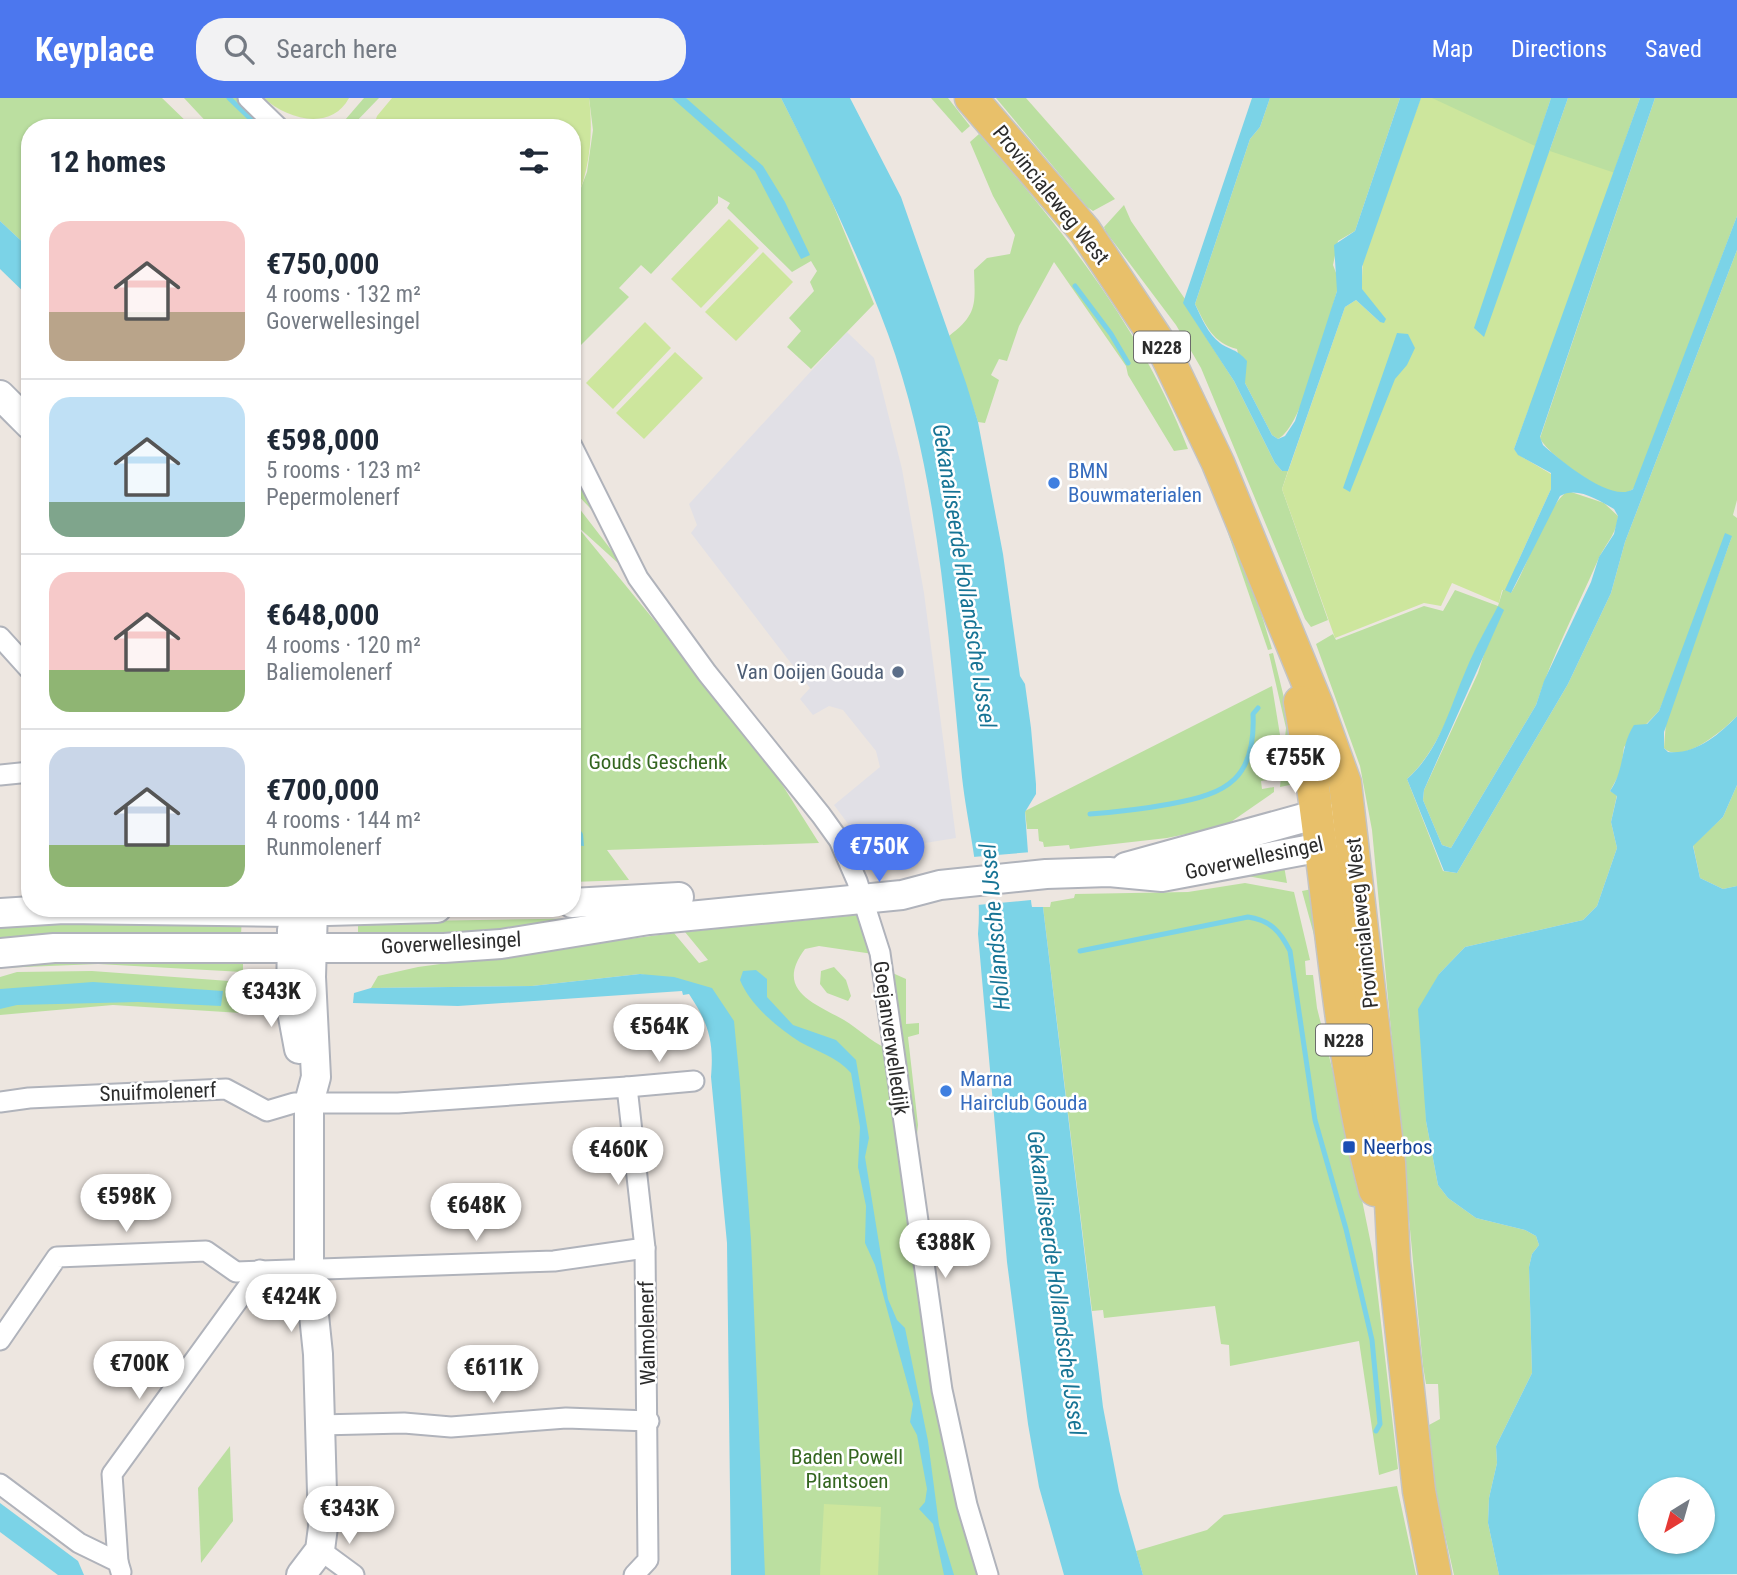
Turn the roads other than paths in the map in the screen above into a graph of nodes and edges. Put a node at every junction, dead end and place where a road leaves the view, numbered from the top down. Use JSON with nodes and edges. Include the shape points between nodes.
{"nodes":[{"id":1,"x":248,"y":98,"type":"edge"},
{"id":2,"x":971,"y":98,"type":"edge"},
{"id":3,"x":270,"y":119,"type":"edge"},
{"id":4,"x":0,"y":395,"type":"edge"},
{"id":5,"x":21,"y":416,"type":"edge"},
{"id":6,"x":581,"y":464,"type":"edge"},
{"id":7,"x":1289,"y":636,"type":"junction"},
{"id":8,"x":0,"y":637,"type":"edge"},
{"id":9,"x":21,"y":660,"type":"edge"},
{"id":10,"x":21,"y":773,"type":"edge"},
{"id":11,"x":0,"y":775,"type":"edge"},
{"id":12,"x":1318,"y":814,"type":"junction"},
{"id":13,"x":1352,"y":827,"type":"junction"},
{"id":14,"x":1322,"y":847,"type":"junction"},
{"id":15,"x":1109,"y":872,"type":"junction"},
{"id":16,"x":860,"y":890,"type":"junction"},
{"id":17,"x":581,"y":903,"type":"edge"},
{"id":18,"x":21,"y":912,"type":"edge"},
{"id":19,"x":0,"y":913,"type":"edge"},
{"id":20,"x":302,"y":917,"type":"edge"},
{"id":21,"x":302,"y":947,"type":"junction"},
{"id":22,"x":0,"y":953,"type":"edge"},
{"id":23,"x":694,"y":1082,"type":"dead end"},
{"id":24,"x":627,"y":1087,"type":"junction"},
{"id":25,"x":0,"y":1102,"type":"edge"},
{"id":26,"x":309,"y":1103,"type":"junction"},
{"id":27,"x":645,"y":1248,"type":"junction"},
{"id":28,"x":1394,"y":1262,"type":"junction"},
{"id":29,"x":309,"y":1268,"type":"junction"},
{"id":30,"x":260,"y":1270,"type":"junction"},
{"id":31,"x":0,"y":1340,"type":"edge"},
{"id":32,"x":649,"y":1421,"type":"junction"},
{"id":33,"x":319,"y":1425,"type":"junction"},
{"id":34,"x":0,"y":1484,"type":"edge"},
{"id":35,"x":320,"y":1550,"type":"junction"},
{"id":36,"x":120,"y":1569,"type":"edge"},
{"id":37,"x":301,"y":1575,"type":"edge"},
{"id":38,"x":354,"y":1575,"type":"edge"},
{"id":39,"x":634,"y":1575,"type":"edge"},
{"id":40,"x":988,"y":1575,"type":"edge"},
{"id":41,"x":1435,"y":1575,"type":"edge"}],
"edges":[{"from":1,"to":3,"type":"street"},
{"from":2,"to":7,"type":"main road","name":"Provincialeweg West","number":"N228","via":[[1085,232],[1164,350],[1213,451]]},
{"from":4,"to":5,"type":"main road"},
{"from":6,"to":16,"type":"street","name":"Goejanverwelledijk","via":[[633,569],[707,673],[839,840]]},
{"from":7,"to":12,"type":"main road","name":"Provincialeweg West","number":"N228"},
{"from":7,"to":13,"type":"main road","name":"Provincialeweg West","number":"N228","via":[[1345,783]]},
{"from":8,"to":9,"type":"street"},
{"from":10,"to":11,"type":"street"},
{"from":12,"to":13,"type":"main road","name":"Goverwellesingel"},
{"from":12,"to":14,"type":"main road","name":"Provincialeweg West","number":"N228"},
{"from":12,"to":15,"type":"main road","name":"Goverwellesingel"},
{"from":13,"to":14,"type":"main road","name":"Goverwellesingel"},
{"from":13,"to":28,"type":"main road","name":"Provincialeweg West","number":"N228","via":[[1389,1163]]},
{"from":14,"to":15,"type":"main road","name":"Goverwellesingel","via":[[1162,877]]},
{"from":14,"to":28,"type":"main road","name":"Provincialeweg West","number":"N228","via":[[1346,1060]]},
{"from":15,"to":16,"type":"main road","name":"Goverwellesingel","via":[[940,885],[902,895]]},
{"from":16,"to":17,"type":"main road","name":"Goverwellesingel"},
{"from":16,"to":21,"type":"main road","name":"Goverwellesingel","via":[[501,944]]},
{"from":16,"to":40,"type":"street","name":"Goejanverwelledijk","via":[[880,953],[942,1390],[967,1506]]},
{"from":18,"to":19,"type":"main road","name":"Goverwellesingel"},
{"from":20,"to":21,"type":"main road"},
{"from":21,"to":22,"type":"main road","name":"Goverwellesingel","via":[[54,948]]},
{"from":21,"to":26,"type":"main road","via":[[316,1077]]},
{"from":23,"to":24,"type":"street"},
{"from":24,"to":26,"type":"street","via":[[398,1103]]},
{"from":24,"to":27,"type":"street","name":"Walmolenerf"},
{"from":25,"to":26,"type":"street","name":"Snuifmolenerf","via":[[226,1089],[267,1111]]},
{"from":26,"to":29,"type":"main road"},
{"from":27,"to":29,"type":"street","via":[[554,1261]]},
{"from":27,"to":32,"type":"street","name":"Walmolenerf"},
{"from":28,"to":41,"type":"main road","name":"Provincialeweg West","number":"N228","via":[[1419,1491]]},
{"from":29,"to":30,"type":"street"},
{"from":29,"to":33,"type":"main road","via":[[318,1354]]},
{"from":30,"to":31,"type":"street","via":[[236,1272],[206,1251],[57,1256]]},
{"from":30,"to":36,"type":"street","via":[[112,1474]]},
{"from":32,"to":33,"type":"street","via":[[566,1418],[451,1427]]},
{"from":32,"to":39,"type":"street","name":"Walmolenerf","via":[[648,1560]]},
{"from":33,"to":35,"type":"main road"},
{"from":34,"to":36,"type":"street"},
{"from":35,"to":37,"type":"main road"},
{"from":35,"to":38,"type":"street"}]}
